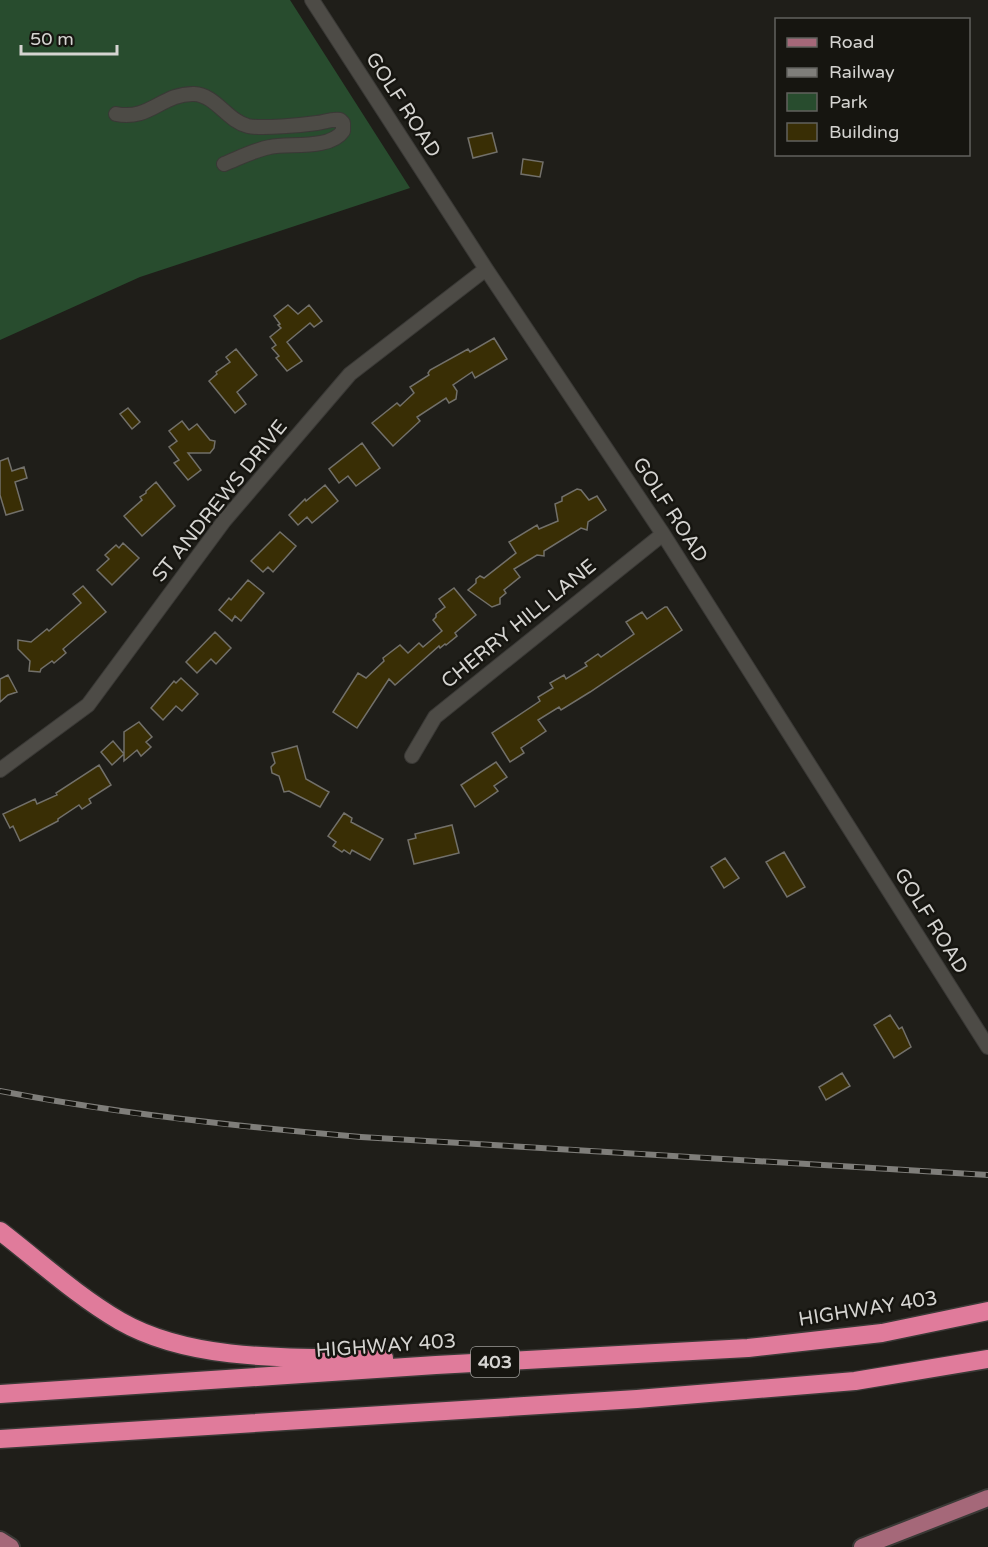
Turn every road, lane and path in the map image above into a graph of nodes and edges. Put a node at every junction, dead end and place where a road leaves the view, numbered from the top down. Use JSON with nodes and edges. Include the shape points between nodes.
{"nodes":[{"id":1,"x":312,"y":0,"type":"edge"},
{"id":2,"x":116,"y":114,"type":"dead end"},
{"id":3,"x":224,"y":164,"type":"dead end"},
{"id":4,"x":486,"y":269,"type":"junction"},
{"id":5,"x":663,"y":534,"type":"junction"},
{"id":6,"x":412,"y":756,"type":"dead end"},
{"id":7,"x":0,"y":770,"type":"edge"},
{"id":8,"x":988,"y":1047,"type":"edge"},
{"id":9,"x":0,"y":1231,"type":"edge"},
{"id":10,"x":988,"y":1311,"type":"edge"},
{"id":11,"x":988,"y":1359,"type":"edge"},
{"id":12,"x":436,"y":1365,"type":"junction"},
{"id":13,"x":0,"y":1394,"type":"edge"},
{"id":14,"x":0,"y":1439,"type":"edge"},
{"id":15,"x":988,"y":1498,"type":"edge"},
{"id":16,"x":0,"y":1540,"type":"edge"},
{"id":17,"x":11,"y":1547,"type":"edge"},
{"id":18,"x":862,"y":1547,"type":"edge"}],
"edges":[{"from":1,"to":4,"type":"street","name":"GOLF ROAD"},
{"from":2,"to":3,"type":"street","via":[[137,115],[174,96],[196,94],[248,126],[331,119],[343,123],[344,131],[333,138],[270,147]]},
{"from":4,"to":5,"type":"street","name":"GOLF ROAD"},
{"from":4,"to":7,"type":"street","name":"ST ANDREWS DRIVE","via":[[350,374],[225,521],[88,705]]},
{"from":5,"to":6,"type":"street","name":"CHERRY HILL LANE","via":[[435,717]]},
{"from":5,"to":8,"type":"street","name":"GOLF ROAD"},
{"from":9,"to":12,"type":"highway","via":[[93,1304],[122,1322],[164,1339],[258,1357],[405,1358]]},
{"from":10,"to":12,"type":"highway","name":"HIGHWAY 403","number":"403","via":[[882,1333],[748,1348]]},
{"from":11,"to":14,"type":"highway","via":[[855,1381],[660,1397]]},
{"from":12,"to":13,"type":"highway","name":"HIGHWAY 403","number":"403"},
{"from":15,"to":18,"type":"main road"},
{"from":16,"to":17,"type":"main road"}]}
